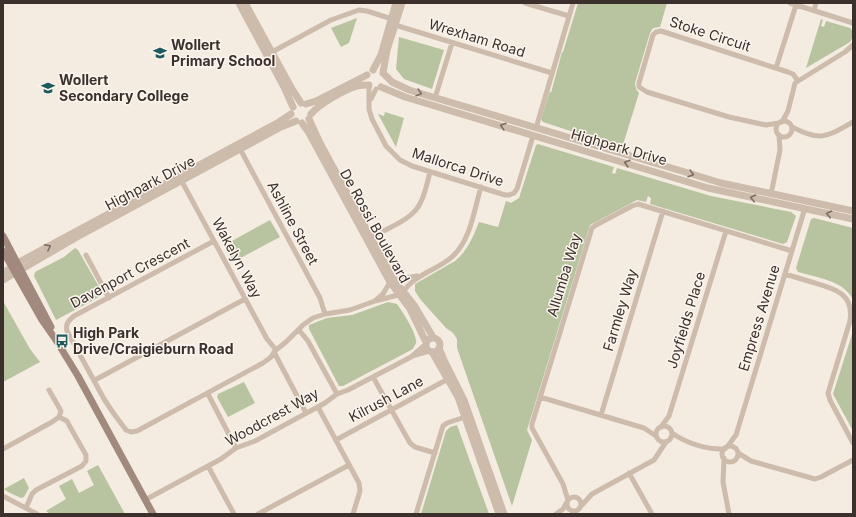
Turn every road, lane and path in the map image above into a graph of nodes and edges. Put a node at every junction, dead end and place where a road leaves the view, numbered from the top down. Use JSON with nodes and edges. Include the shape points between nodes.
{"nodes":[{"id":1,"x":239,"y":3,"type":"edge"},
{"id":2,"x":245,"y":3,"type":"edge"},
{"id":3,"x":396,"y":3,"type":"edge"},
{"id":4,"x":402,"y":3,"type":"edge"},
{"id":5,"x":525,"y":3,"type":"edge"},
{"id":6,"x":573,"y":3,"type":"edge"},
{"id":7,"x":816,"y":3,"type":"edge"},
{"id":8,"x":793,"y":4,"type":"edge"},
{"id":9,"x":814,"y":10,"type":"junction"},
{"id":10,"x":569,"y":16,"type":"junction"},
{"id":11,"x":393,"y":22,"type":"junction"},
{"id":12,"x":853,"y":23,"type":"edge"},
{"id":13,"x":452,"y":43,"type":"junction"},
{"id":14,"x":853,"y":45,"type":"edge"},
{"id":15,"x":853,"y":50,"type":"edge"},
{"id":16,"x":272,"y":52,"type":"junction"},
{"id":17,"x":845,"y":52,"type":"junction"},
{"id":18,"x":776,"y":68,"type":"junction"},
{"id":19,"x":370,"y":73,"type":"junction"},
{"id":20,"x":552,"y":73,"type":"junction"},
{"id":21,"x":384,"y":74,"type":"junction"},
{"id":22,"x":798,"y":81,"type":"junction"},
{"id":23,"x":374,"y":87,"type":"junction"},
{"id":24,"x":435,"y":98,"type":"junction"},
{"id":25,"x":303,"y":103,"type":"junction"},
{"id":26,"x":292,"y":110,"type":"junction"},
{"id":27,"x":788,"y":110,"type":"junction"},
{"id":28,"x":310,"y":116,"type":"junction"},
{"id":29,"x":299,"y":122,"type":"junction"},
{"id":30,"x":781,"y":122,"type":"junction"},
{"id":31,"x":853,"y":122,"type":"edge"},
{"id":32,"x":766,"y":125,"type":"junction"},
{"id":33,"x":791,"y":125,"type":"junction"},
{"id":34,"x":536,"y":128,"type":"junction"},
{"id":35,"x":803,"y":133,"type":"junction"},
{"id":36,"x":778,"y":134,"type":"junction"},
{"id":37,"x":533,"y":136,"type":"junction"},
{"id":38,"x":789,"y":136,"type":"junction"},
{"id":39,"x":239,"y":147,"type":"junction"},
{"id":40,"x":780,"y":150,"type":"junction"},
{"id":41,"x":430,"y":172,"type":"junction"},
{"id":42,"x":180,"y":178,"type":"junction"},
{"id":43,"x":481,"y":187,"type":"junction"},
{"id":44,"x":771,"y":194,"type":"junction"},
{"id":45,"x":806,"y":201,"type":"junction"},
{"id":46,"x":769,"y":202,"type":"junction"},
{"id":47,"x":805,"y":208,"type":"junction"},
{"id":48,"x":663,"y":211,"type":"junction"},
{"id":49,"x":853,"y":211,"type":"edge"},
{"id":50,"x":853,"y":219,"type":"edge"},
{"id":51,"x":726,"y":230,"type":"junction"},
{"id":52,"x":3,"y":236,"type":"edge"},
{"id":53,"x":371,"y":237,"type":"junction"},
{"id":54,"x":214,"y":241,"type":"junction"},
{"id":55,"x":3,"y":251,"type":"edge"},
{"id":56,"x":792,"y":251,"type":"junction"},
{"id":57,"x":86,"y":255,"type":"dead end"},
{"id":58,"x":17,"y":268,"type":"junction"},
{"id":59,"x":3,"y":273,"type":"edge"},
{"id":60,"x":785,"y":274,"type":"junction"},
{"id":61,"x":420,"y":276,"type":"junction"},
{"id":62,"x":3,"y":280,"type":"edge"},
{"id":63,"x":392,"y":281,"type":"junction"},
{"id":64,"x":401,"y":293,"type":"junction"},
{"id":65,"x":109,"y":298,"type":"junction"},
{"id":66,"x":245,"y":299,"type":"junction"},
{"id":67,"x":375,"y":301,"type":"junction"},
{"id":68,"x":325,"y":314,"type":"junction"},
{"id":69,"x":299,"y":330,"type":"junction"},
{"id":70,"x":433,"y":337,"type":"junction"},
{"id":71,"x":426,"y":343,"type":"junction"},
{"id":72,"x":439,"y":348,"type":"junction"},
{"id":73,"x":275,"y":351,"type":"junction"},
{"id":74,"x":431,"y":352,"type":"junction"},
{"id":75,"x":411,"y":356,"type":"junction"},
{"id":76,"x":373,"y":377,"type":"junction"},
{"id":77,"x":448,"y":379,"type":"junction"},
{"id":78,"x":95,"y":380,"type":"junction"},
{"id":79,"x":49,"y":390,"type":"dead end"},
{"id":80,"x":208,"y":394,"type":"junction"},
{"id":81,"x":337,"y":394,"type":"junction"},
{"id":82,"x":540,"y":397,"type":"junction"},
{"id":83,"x":318,"y":407,"type":"junction"},
{"id":84,"x":391,"y":410,"type":"junction"},
{"id":85,"x":306,"y":413,"type":"junction"},
{"id":86,"x":601,"y":415,"type":"junction"},
{"id":87,"x":59,"y":416,"type":"junction"},
{"id":88,"x":669,"y":416,"type":"junction"},
{"id":89,"x":465,"y":417,"type":"junction"},
{"id":90,"x":644,"y":428,"type":"junction"},
{"id":91,"x":660,"y":428,"type":"junction"},
{"id":92,"x":671,"y":431,"type":"junction"},
{"id":93,"x":736,"y":434,"type":"junction"},
{"id":94,"x":657,"y":437,"type":"junction"},
{"id":95,"x":336,"y":440,"type":"junction"},
{"id":96,"x":684,"y":440,"type":"junction"},
{"id":97,"x":667,"y":441,"type":"junction"},
{"id":98,"x":853,"y":444,"type":"edge"},
{"id":99,"x":236,"y":448,"type":"junction"},
{"id":100,"x":710,"y":448,"type":"junction"},
{"id":101,"x":726,"y":448,"type":"junction"},
{"id":102,"x":3,"y":449,"type":"edge"},
{"id":103,"x":737,"y":451,"type":"junction"},
{"id":104,"x":435,"y":453,"type":"junction"},
{"id":105,"x":658,"y":454,"type":"junction"},
{"id":106,"x":723,"y":457,"type":"junction"},
{"id":107,"x":853,"y":460,"type":"edge"},
{"id":108,"x":733,"y":461,"type":"junction"},
{"id":109,"x":751,"y":461,"type":"junction"},
{"id":110,"x":349,"y":465,"type":"junction"},
{"id":111,"x":208,"y":466,"type":"junction"},
{"id":112,"x":629,"y":474,"type":"junction"},
{"id":113,"x":724,"y":476,"type":"junction"},
{"id":114,"x":563,"y":484,"type":"junction"},
{"id":115,"x":592,"y":494,"type":"junction"},
{"id":116,"x":3,"y":496,"type":"edge"},
{"id":117,"x":576,"y":497,"type":"junction"},
{"id":118,"x":145,"y":500,"type":"junction"},
{"id":119,"x":568,"y":501,"type":"junction"},
{"id":120,"x":581,"y":506,"type":"junction"},
{"id":121,"x":26,"y":508,"type":"junction"},
{"id":122,"x":574,"y":512,"type":"edge"},
{"id":123,"x":37,"y":514,"type":"edge"},
{"id":124,"x":153,"y":514,"type":"edge"},
{"id":125,"x":234,"y":514,"type":"edge"},
{"id":126,"x":259,"y":514,"type":"edge"},
{"id":127,"x":353,"y":514,"type":"edge"},
{"id":128,"x":416,"y":514,"type":"edge"},
{"id":129,"x":499,"y":514,"type":"edge"},
{"id":130,"x":504,"y":514,"type":"edge"},
{"id":131,"x":556,"y":514,"type":"edge"},
{"id":132,"x":582,"y":514,"type":"edge"},
{"id":133,"x":652,"y":514,"type":"edge"},
{"id":134,"x":729,"y":514,"type":"edge"}],
"edges":[{"from":1,"to":26,"type":"street","via":[[284,87]]},
{"from":2,"to":16,"type":"street"},
{"from":3,"to":11,"type":"street"},
{"from":4,"to":11,"type":"street"},
{"from":5,"to":10,"type":"street"},
{"from":6,"to":10,"type":"street"},
{"from":7,"to":9,"type":"street"},
{"from":8,"to":9,"type":"street"},
{"from":8,"to":18,"type":"street"},
{"from":9,"to":12,"type":"street"},
{"from":10,"to":20,"type":"street"},
{"from":11,"to":13,"type":"street","name":"Wrexham Road"},
{"from":11,"to":16,"type":"street","name":"Wrexham Road","via":[[359,10],[331,20]]},
{"from":11,"to":19,"type":"street","via":[[381,54]]},
{"from":11,"to":21,"type":"street"},
{"from":13,"to":20,"type":"street","name":"Wrexham Road"},
{"from":13,"to":24,"type":"street"},
{"from":14,"to":17,"type":"street"},
{"from":15,"to":17,"type":"street"},
{"from":16,"to":25,"type":"street","via":[[292,89]]},
{"from":17,"to":22,"type":"street"},
{"from":18,"to":22,"type":"street","name":"Stoke Circuit","via":[[790,73]]},
{"from":18,"to":32,"type":"street","name":"Stoke Circuit","via":[[658,31],[653,35],[638,83],[647,92],[729,117]]},
{"from":19,"to":21,"type":"street","via":[[378,70]]},
{"from":19,"to":23,"type":"street","via":[[367,81]]},
{"from":19,"to":25,"type":"street","via":[[316,101]]},
{"from":20,"to":34,"type":"street"},
{"from":21,"to":23,"type":"street","via":[[386,80]]},
{"from":21,"to":24,"type":"street","name":"Highpark Drive","one_way":true,"via":[[402,87]]},
{"from":22,"to":27,"type":"street","via":[[794,86]]},
{"from":23,"to":28,"type":"street","via":[[357,86],[348,90],[318,106]]},
{"from":37,"to":23,"type":"street","name":"Highpark Drive","one_way":true},
{"from":23,"to":41,"type":"street","name":"Mallorca Drive","via":[[369,104],[372,119],[390,151],[406,164]]},
{"from":24,"to":34,"type":"street","name":"Highpark Drive"},
{"from":25,"to":26,"type":"street","name":"Highpark Drive"},
{"from":25,"to":28,"type":"street","name":"De Rossi Boulevard","via":[[310,108]]},
{"from":26,"to":29,"type":"street","name":"De Rossi Boulevard"},
{"from":26,"to":39,"type":"street","name":"Highpark Drive","via":[[279,122]]},
{"from":27,"to":30,"type":"street"},
{"from":27,"to":33,"type":"street"},
{"from":28,"to":29,"type":"street","name":"Highpark Drive"},
{"from":28,"to":53,"type":"street","name":"De Rossi Boulevard","via":[[320,143]]},
{"from":29,"to":39,"type":"street","name":"Highpark Drive","via":[[281,127]]},
{"from":29,"to":63,"type":"street","name":"De Rossi Boulevard","via":[[309,133]]},
{"from":30,"to":32,"type":"street","name":"Stoke Circuit"},
{"from":30,"to":33,"type":"street","via":[[786,121]]},
{"from":30,"to":36,"type":"street","via":[[777,128]]},
{"from":31,"to":35,"type":"street","via":[[825,136]]},
{"from":32,"to":36,"type":"street","name":"Stoke Circuit"},
{"from":33,"to":35,"type":"street"},
{"from":33,"to":38,"type":"street","via":[[792,132]]},
{"from":34,"to":44,"type":"street","name":"Highpark Drive","one_way":true,"via":[[721,183]]},
{"from":35,"to":38,"type":"street"},
{"from":36,"to":38,"type":"street"},
{"from":36,"to":40,"type":"street"},
{"from":37,"to":43,"type":"street","name":"Mallorca Drive","via":[[514,193],[507,195]]},
{"from":46,"to":37,"type":"street","name":"Highpark Drive","one_way":true,"via":[[708,188]]},
{"from":38,"to":40,"type":"street"},
{"from":39,"to":42,"type":"street","name":"Highpark Drive"},
{"from":39,"to":68,"type":"street","name":"Ashline Street","via":[[320,298]]},
{"from":40,"to":44,"type":"street"},
{"from":41,"to":43,"type":"street","name":"Mallorca Drive"},
{"from":41,"to":53,"type":"street","via":[[418,208]]},
{"from":42,"to":54,"type":"street","name":"Wakelyn Way"},
{"from":42,"to":58,"type":"street","name":"Highpark Drive"},
{"from":43,"to":61,"type":"street","via":[[467,235],[460,248],[448,260]]},
{"from":44,"to":45,"type":"street","name":"Highpark Drive"},
{"from":44,"to":46,"type":"street"},
{"from":45,"to":47,"type":"street"},
{"from":45,"to":49,"type":"street","name":"Highpark Drive"},
{"from":46,"to":47,"type":"street","name":"Highpark Drive"},
{"from":50,"to":47,"type":"street","name":"Highpark Drive","one_way":true},
{"from":47,"to":56,"type":"street","name":"Empress Avenue"},
{"from":48,"to":51,"type":"street","name":"Allumba Way"},
{"from":48,"to":82,"type":"street","name":"Allumba Way","via":[[636,204],[592,228]]},
{"from":48,"to":86,"type":"street","name":"Farmley Way"},
{"from":51,"to":56,"type":"street","name":"Allumba Way"},
{"from":51,"to":88,"type":"street","name":"Joyfields Place"},
{"from":52,"to":58,"type":"main road"},
{"from":53,"to":63,"type":"street","name":"De Rossi Boulevard"},
{"from":54,"to":65,"type":"street","name":"Davenport Crescent"},
{"from":54,"to":66,"type":"street","name":"Wakelyn Way"},
{"from":55,"to":58,"type":"main road"},
{"from":56,"to":60,"type":"street","name":"Empress Avenue"},
{"from":57,"to":65,"type":"street"},
{"from":58,"to":59,"type":"street"},
{"from":58,"to":62,"type":"street"},
{"from":58,"to":118,"type":"main road","via":[[42,320],[78,376]]},
{"from":60,"to":93,"type":"street","name":"Empress Avenue"},
{"from":60,"to":98,"type":"street","via":[[836,290],[844,296],[849,305],[850,321],[828,393]]},
{"from":61,"to":63,"type":"street"},
{"from":61,"to":64,"type":"street"},
{"from":63,"to":64,"type":"street","name":"De Rossi Boulevard"},
{"from":63,"to":67,"type":"street"},
{"from":64,"to":67,"type":"street","name":"Davenport Crescent"},
{"from":64,"to":70,"type":"street","name":"De Rossi Boulevard","via":[[414,305]]},
{"from":64,"to":71,"type":"street","name":"De Rossi Boulevard"},
{"from":65,"to":78,"type":"street","name":"Davenport Crescent","via":[[71,318],[66,327]]},
{"from":66,"to":73,"type":"street","name":"Wakelyn Way"},
{"from":66,"to":78,"type":"street"},
{"from":67,"to":68,"type":"street","name":"Davenport Crescent","via":[[350,310]]},
{"from":68,"to":69,"type":"street","name":"Davenport Crescent","via":[[313,318]]},
{"from":69,"to":73,"type":"street","name":"Davenport Crescent"},
{"from":69,"to":81,"type":"street","via":[[308,341]]},
{"from":70,"to":71,"type":"street"},
{"from":70,"to":72,"type":"street","via":[[439,340]]},
{"from":71,"to":74,"type":"street","via":[[426,348]]},
{"from":71,"to":75,"type":"street","name":"Woodcrest Way"},
{"from":72,"to":74,"type":"street"},
{"from":72,"to":130,"type":"street","via":[[464,400]]},
{"from":73,"to":80,"type":"street","name":"Davenport Crescent","via":[[263,363]]},
{"from":73,"to":85,"type":"street","name":"Wakelyn Way"},
{"from":74,"to":75,"type":"street","name":"Woodcrest Way"},
{"from":74,"to":77,"type":"street"},
{"from":75,"to":76,"type":"street","name":"Woodcrest Way"},
{"from":76,"to":81,"type":"street","name":"Woodcrest Way"},
{"from":76,"to":84,"type":"street"},
{"from":77,"to":84,"type":"street","name":"Kilrush Lane"},
{"from":77,"to":89,"type":"street"},
{"from":78,"to":80,"type":"street","name":"Davenport Crescent","via":[[114,414],[126,430],[131,432]]},
{"from":79,"to":87,"type":"street","via":[[61,411]]},
{"from":80,"to":99,"type":"street"},
{"from":81,"to":83,"type":"street","name":"Woodcrest Way"},
{"from":82,"to":86,"type":"street"},
{"from":82,"to":114,"type":"street","name":"Allumba Way","via":[[532,428]]},
{"from":83,"to":85,"type":"street","name":"Woodcrest Way"},
{"from":83,"to":95,"type":"street"},
{"from":84,"to":95,"type":"street","name":"Kilrush Lane"},
{"from":84,"to":104,"type":"street","via":[[410,443]]},
{"from":85,"to":99,"type":"street","name":"Woodcrest Way","via":[[255,441]]},
{"from":86,"to":90,"type":"street"},
{"from":87,"to":102,"type":"street"},
{"from":87,"to":121,"type":"street","via":[[69,425],[86,455],[86,461],[82,466],[36,490]]},
{"from":88,"to":91,"type":"street","name":"Joyfields Place"},
{"from":88,"to":92,"type":"street","name":"Joyfields Place"},
{"from":89,"to":104,"type":"street","via":[[443,426]]},
{"from":89,"to":129,"type":"street"},
{"from":90,"to":91,"type":"street"},
{"from":90,"to":94,"type":"street"},
{"from":91,"to":92,"type":"street","via":[[667,427]]},
{"from":91,"to":94,"type":"street"},
{"from":92,"to":96,"type":"street"},
{"from":92,"to":97,"type":"street","via":[[671,437]]},
{"from":93,"to":101,"type":"street","name":"Empress Avenue"},
{"from":93,"to":103,"type":"street","name":"Empress Avenue"},
{"from":94,"to":97,"type":"street","via":[[661,441]]},
{"from":94,"to":105,"type":"street"},
{"from":95,"to":110,"type":"street"},
{"from":96,"to":97,"type":"street"},
{"from":96,"to":100,"type":"street"},
{"from":97,"to":105,"type":"street"},
{"from":99,"to":111,"type":"street","name":"Woodcrest Way"},
{"from":100,"to":101,"type":"street"},
{"from":100,"to":106,"type":"street"},
{"from":101,"to":103,"type":"street","via":[[732,447]]},
{"from":101,"to":106,"type":"street"},
{"from":103,"to":108,"type":"street","via":[[738,457]]},
{"from":103,"to":109,"type":"street"},
{"from":104,"to":128,"type":"street"},
{"from":105,"to":112,"type":"street","via":[[654,460]]},
{"from":106,"to":108,"type":"street","via":[[728,462]]},
{"from":106,"to":113,"type":"street"},
{"from":107,"to":109,"type":"street","via":[[815,479]]},
{"from":108,"to":109,"type":"street"},
{"from":108,"to":113,"type":"street"},
{"from":110,"to":126,"type":"street"},
{"from":110,"to":127,"type":"street","via":[[360,487]]},
{"from":111,"to":118,"type":"street","name":"Woodcrest Way"},
{"from":111,"to":125,"type":"street"},
{"from":112,"to":115,"type":"street"},
{"from":112,"to":133,"type":"street"},
{"from":113,"to":134,"type":"street"},
{"from":114,"to":117,"type":"street","name":"Allumba Way"},
{"from":114,"to":119,"type":"street","name":"Allumba Way"},
{"from":115,"to":117,"type":"street"},
{"from":115,"to":120,"type":"street"},
{"from":116,"to":121,"type":"street"},
{"from":117,"to":119,"type":"street"},
{"from":117,"to":120,"type":"street","via":[[581,500]]},
{"from":118,"to":124,"type":"main road"},
{"from":119,"to":122,"type":"street","via":[[568,507]]},
{"from":119,"to":131,"type":"street"},
{"from":120,"to":122,"type":"street"},
{"from":120,"to":132,"type":"street"},
{"from":121,"to":123,"type":"street"},
{"from":122,"to":131,"type":"street"}]}
